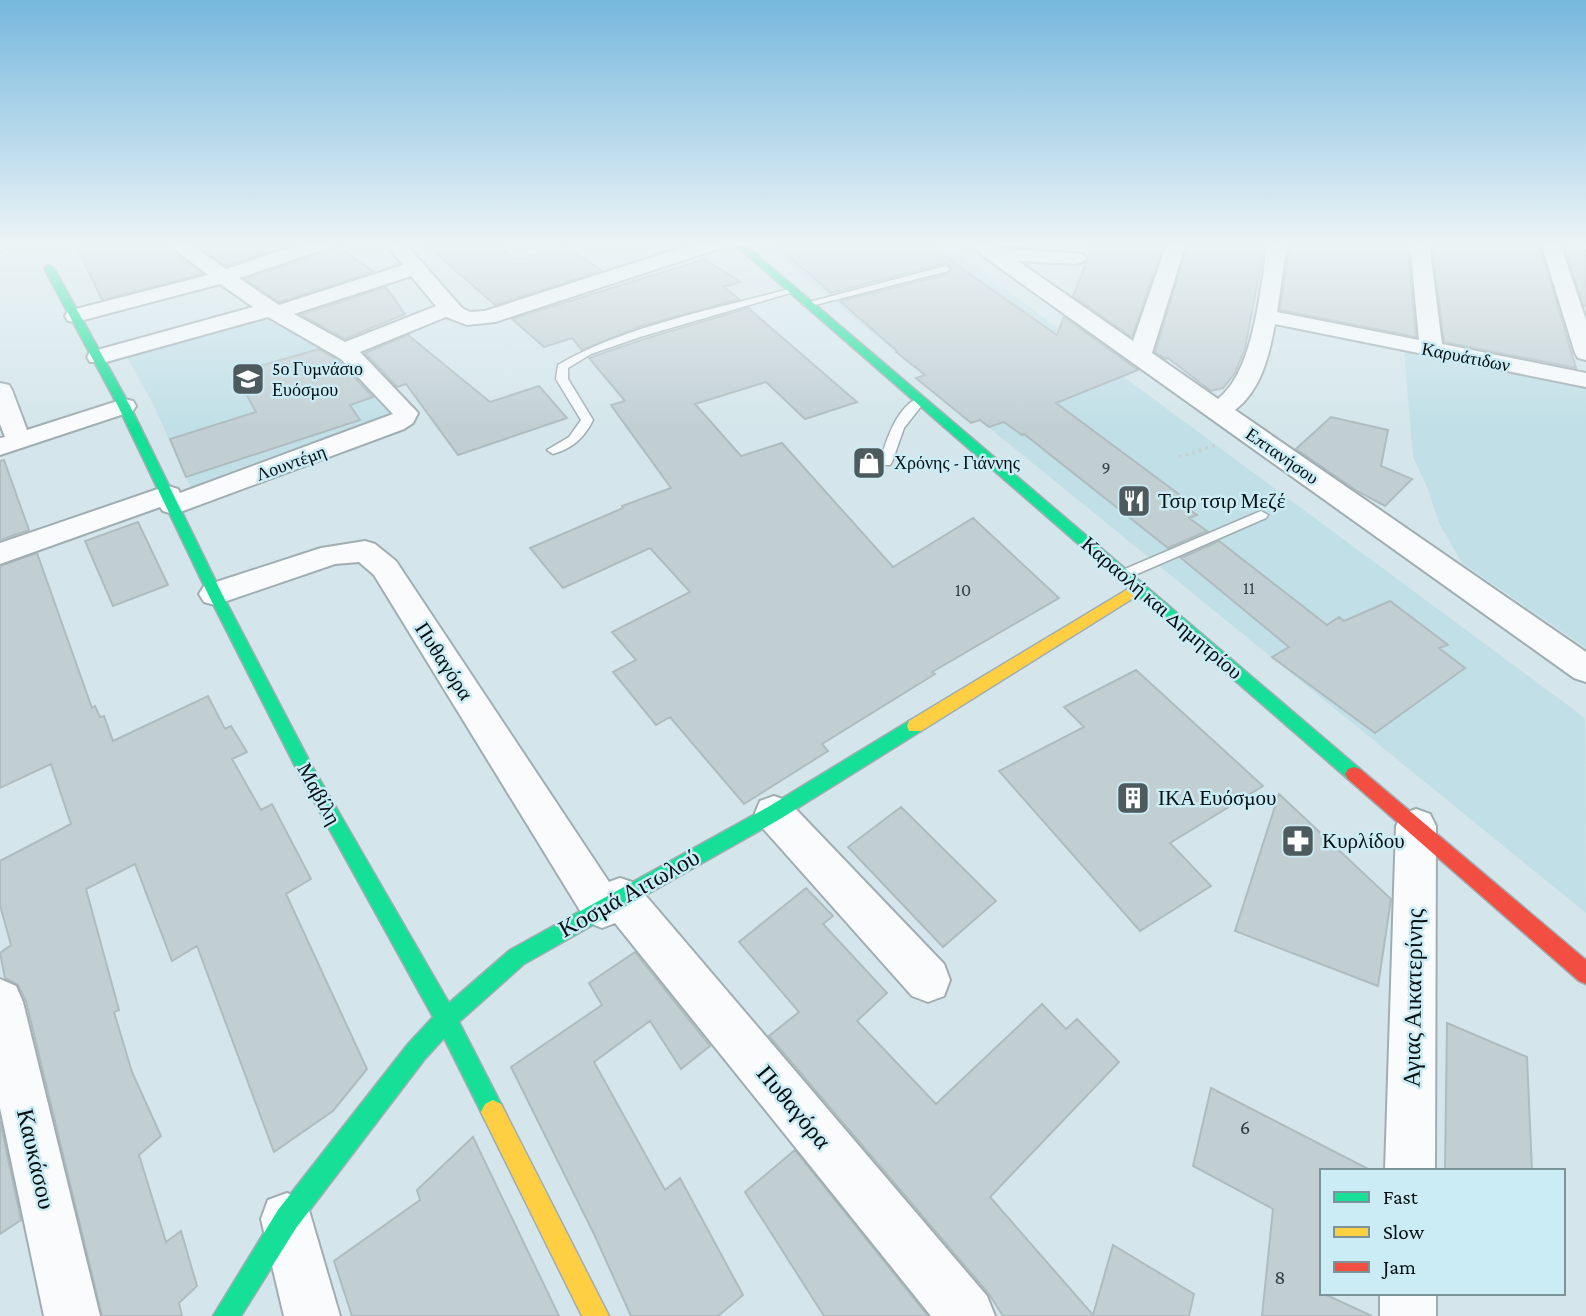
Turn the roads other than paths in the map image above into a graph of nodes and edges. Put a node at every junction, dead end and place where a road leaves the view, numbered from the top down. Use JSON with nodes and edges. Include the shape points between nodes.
{"nodes":[{"id":1,"x":69,"y":304,"type":"edge"},
{"id":2,"x":120,"y":304,"type":"edge"},
{"id":3,"x":264,"y":304,"type":"edge"},
{"id":4,"x":296,"y":304,"type":"edge"},
{"id":5,"x":446,"y":304,"type":"edge"},
{"id":6,"x":526,"y":304,"type":"edge"},
{"id":7,"x":744,"y":304,"type":"edge"},
{"id":8,"x":807,"y":304,"type":"edge"},
{"id":9,"x":1064,"y":304,"type":"edge"},
{"id":10,"x":1157,"y":304,"type":"edge"},
{"id":11,"x":1267,"y":304,"type":"edge"},
{"id":12,"x":1426,"y":304,"type":"edge"},
{"id":13,"x":1578,"y":307,"type":"edge"},
{"id":14,"x":449,"y":308,"type":"junction"},
{"id":15,"x":274,"y":311,"type":"junction"},
{"id":16,"x":76,"y":316,"type":"junction"},
{"id":17,"x":1265,"y":316,"type":"junction"},
{"id":18,"x":1431,"y":350,"type":"junction"},
{"id":19,"x":343,"y":351,"type":"junction"},
{"id":20,"x":1586,"y":353,"type":"edge"},
{"id":21,"x":98,"y":357,"type":"junction"},
{"id":22,"x":1139,"y":357,"type":"junction"},
{"id":23,"x":1586,"y":380,"type":"edge"},
{"id":24,"x":0,"y":390,"type":"edge"},
{"id":25,"x":920,"y":400,"type":"junction"},
{"id":26,"x":124,"y":406,"type":"junction"},
{"id":27,"x":1217,"y":411,"type":"junction"},
{"id":28,"x":9,"y":444,"type":"edge"},
{"id":29,"x":553,"y":450,"type":"dead end"},
{"id":30,"x":886,"y":462,"type":"dead end"},
{"id":31,"x":171,"y":500,"type":"junction"},
{"id":32,"x":1261,"y":515,"type":"dead end"},
{"id":33,"x":0,"y":554,"type":"edge"},
{"id":34,"x":1123,"y":575,"type":"junction"},
{"id":35,"x":1138,"y":588,"type":"junction"},
{"id":36,"x":215,"y":594,"type":"junction"},
{"id":37,"x":1586,"y":669,"type":"edge"},
{"id":38,"x":774,"y":813,"type":"junction"},
{"id":39,"x":1416,"y":826,"type":"junction"},
{"id":40,"x":611,"y":902,"type":"junction"},
{"id":41,"x":1586,"y":974,"type":"edge"},
{"id":42,"x":928,"y":980,"type":"dead end"},
{"id":43,"x":0,"y":1002,"type":"edge"},
{"id":44,"x":446,"y":1018,"type":"junction"},
{"id":45,"x":1410,"y":1169,"type":"edge"},
{"id":46,"x":287,"y":1219,"type":"junction"},
{"id":47,"x":1408,"y":1295,"type":"edge"},
{"id":48,"x":72,"y":1316,"type":"edge"},
{"id":49,"x":226,"y":1316,"type":"edge"},
{"id":50,"x":313,"y":1316,"type":"edge"},
{"id":51,"x":596,"y":1316,"type":"edge"},
{"id":52,"x":967,"y":1316,"type":"edge"},
{"id":53,"x":1408,"y":1316,"type":"edge"}],
"edges":[{"from":1,"to":16,"type":"street","name":"Μαβίλη"},
{"from":2,"to":16,"type":"street"},
{"from":3,"to":15,"type":"street"},
{"from":4,"to":15,"type":"street"},
{"from":5,"to":14,"type":"street"},
{"from":6,"to":14,"type":"street","via":[[467,319]]},
{"from":7,"to":29,"type":"lane","via":[[636,335],[562,367],[562,379],[587,420],[570,444]]},
{"from":8,"to":25,"type":"street","name":"Καραολή και Δημητρίου"},
{"from":9,"to":22,"type":"street","name":"Επτανήσου"},
{"from":10,"to":22,"type":"street"},
{"from":11,"to":17,"type":"street"},
{"from":12,"to":18,"type":"street"},
{"from":13,"to":20,"type":"street"},
{"from":14,"to":19,"type":"street"},
{"from":15,"to":19,"type":"street"},
{"from":15,"to":21,"type":"street"},
{"from":16,"to":21,"type":"street","name":"Μαβίλη"},
{"from":17,"to":18,"type":"street","name":"Καρυάτιδων"},
{"from":17,"to":27,"type":"street","via":[[1244,385]]},
{"from":18,"to":23,"type":"street","name":"Καρυάτιδων"},
{"from":19,"to":31,"type":"street","name":"Λουντέμη","via":[[403,408],[405,416],[398,423]]},
{"from":21,"to":26,"type":"street","name":"Μαβίλη"},
{"from":22,"to":27,"type":"street","name":"Επτανήσου"},
{"from":24,"to":28,"type":"street"},
{"from":25,"to":30,"type":"lane","via":[[893,435]]},
{"from":25,"to":34,"type":"street","name":"Καραολή και Δημητρίου"},
{"from":26,"to":28,"type":"street"},
{"from":26,"to":31,"type":"street","name":"Μαβίλη"},
{"from":27,"to":37,"type":"street","name":"Επτανήσου"},
{"from":31,"to":33,"type":"street","name":"Λουντέμη"},
{"from":31,"to":36,"type":"street","name":"Μαβίλη"},
{"from":32,"to":34,"type":"lane"},
{"from":34,"to":35,"type":"street","name":"Καραολή και Δημητρίου"},
{"from":35,"to":38,"type":"street","name":"Κοσμά Αιτωλού"},
{"from":35,"to":39,"type":"street","name":"Καραολή και Δημητρίου"},
{"from":36,"to":40,"type":"street","name":"Πυθαγόρα","via":[[332,555],[365,551],[385,568]]},
{"from":36,"to":44,"type":"street","name":"Μαβίλη","via":[[306,771]]},
{"from":38,"to":40,"type":"street","name":"Κοσμά Αιτωλού"},
{"from":38,"to":42,"type":"street"},
{"from":39,"to":41,"type":"street","name":"Καραολή και Δημητρίου"},
{"from":39,"to":45,"type":"street","name":"Αγιας Αικατερίνης"},
{"from":40,"to":44,"type":"street","name":"Κοσμά Αιτωλού","via":[[517,957]]},
{"from":40,"to":52,"type":"street","name":"Πυθαγόρα"},
{"from":43,"to":48,"type":"street","name":"Καυκάσου"},
{"from":44,"to":46,"type":"street","name":"Κοσμά Αιτωλού"},
{"from":44,"to":51,"type":"street","name":"Μαβίλη"},
{"from":46,"to":49,"type":"street","name":"Κοσμά Αιτωλού"},
{"from":46,"to":50,"type":"street"},
{"from":47,"to":53,"type":"street"}]}
